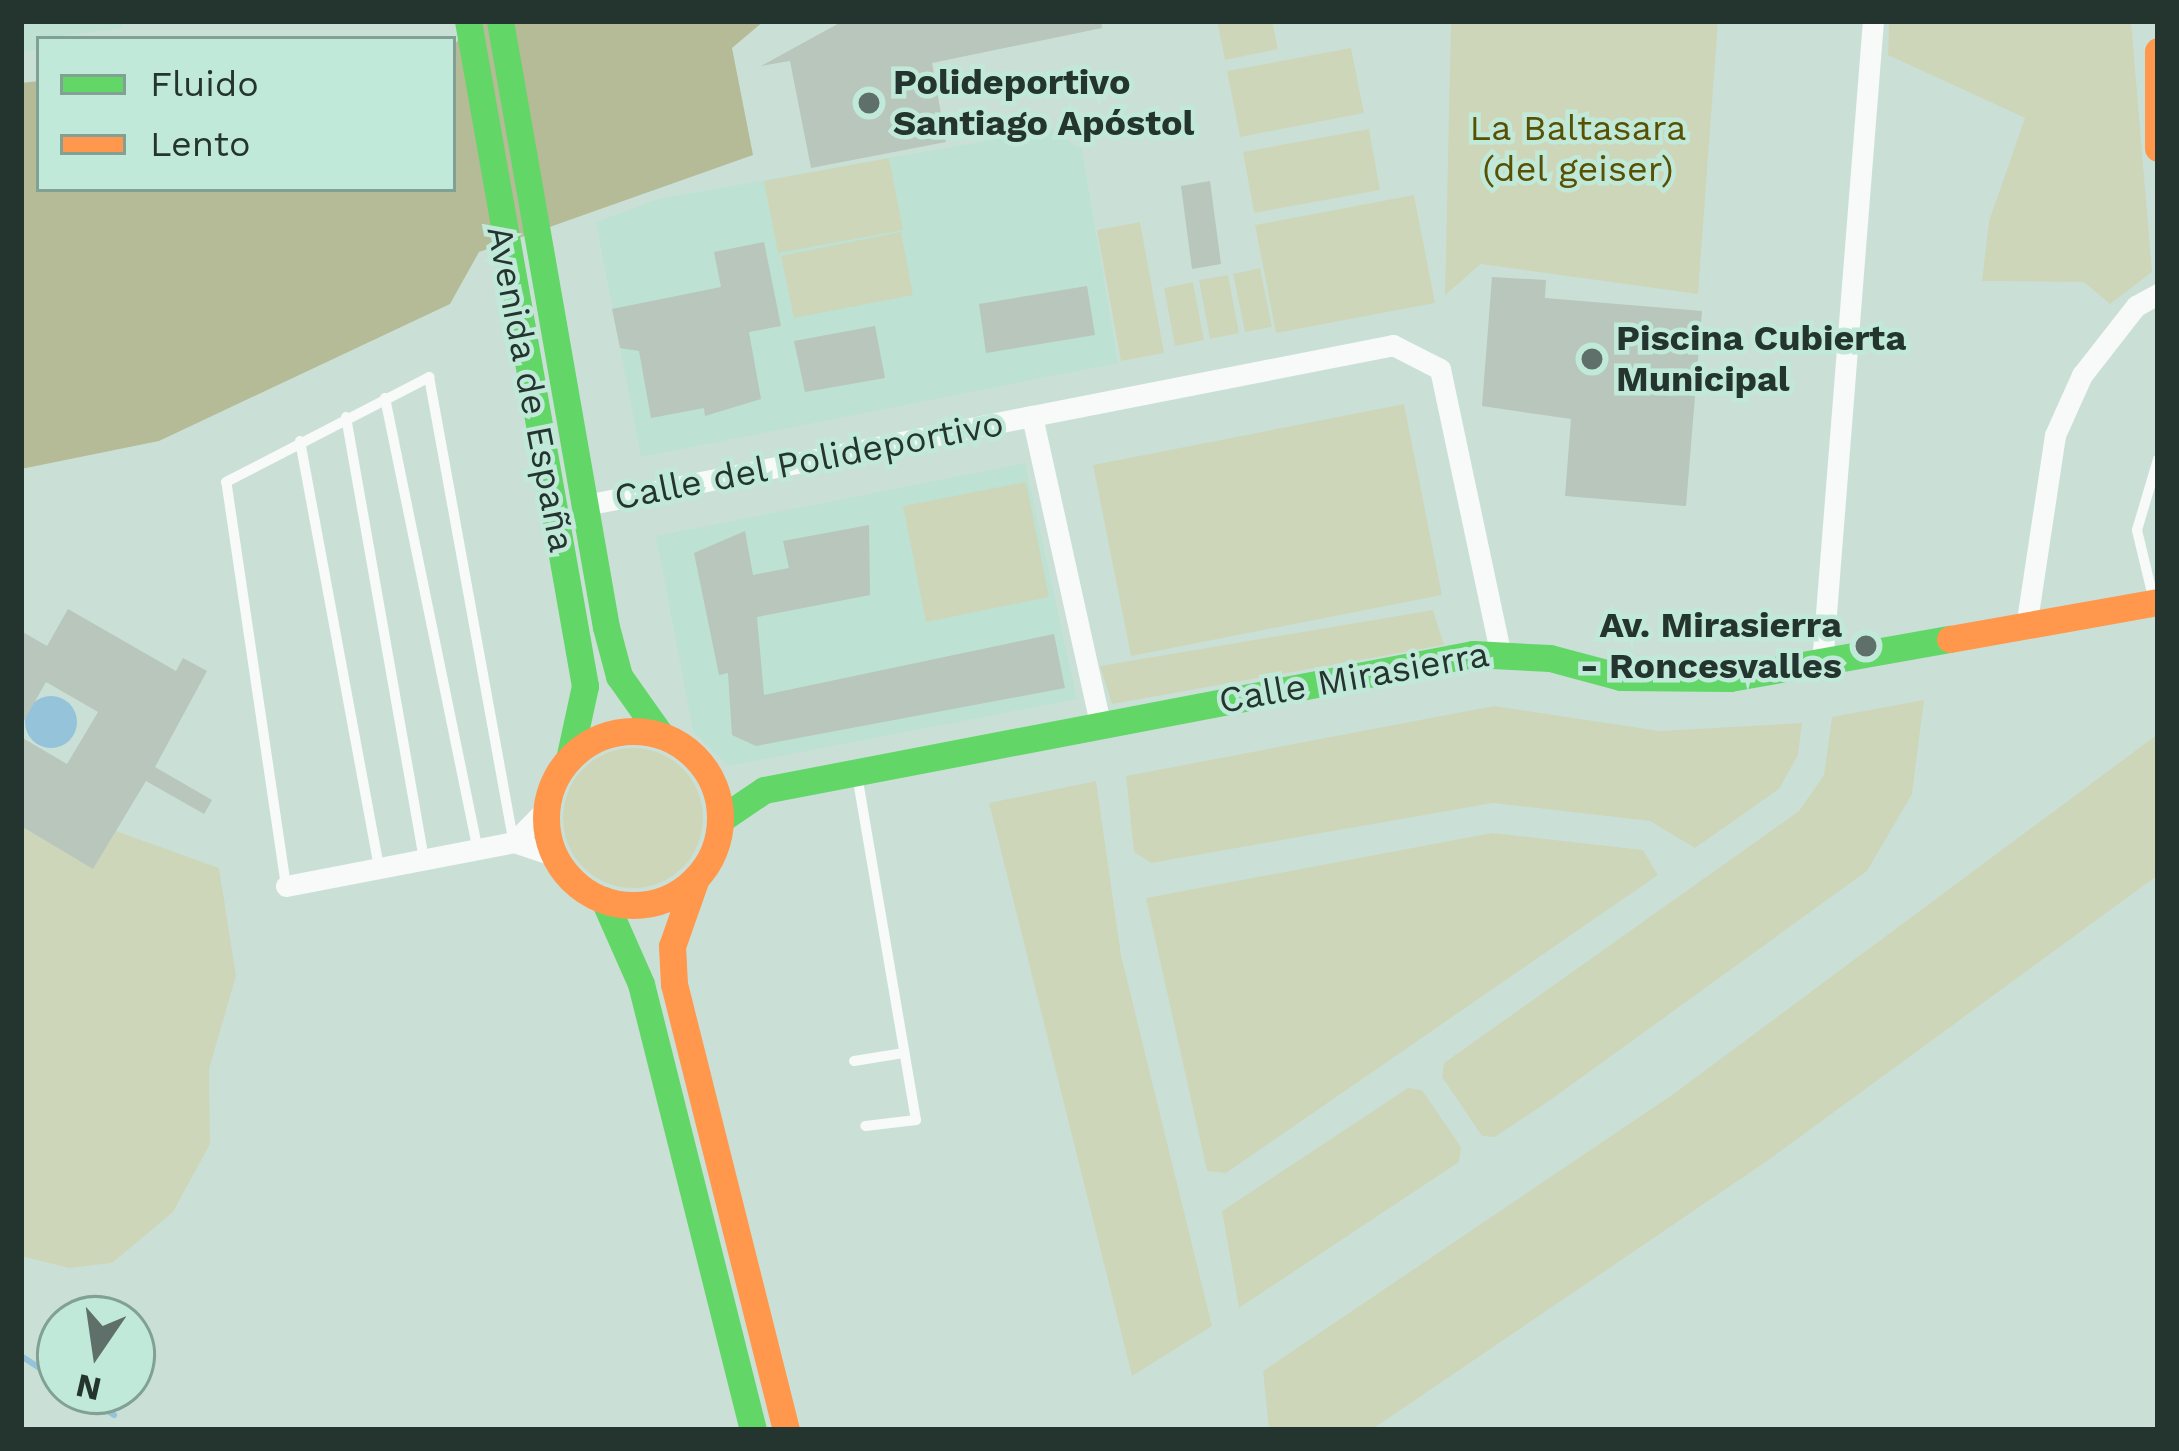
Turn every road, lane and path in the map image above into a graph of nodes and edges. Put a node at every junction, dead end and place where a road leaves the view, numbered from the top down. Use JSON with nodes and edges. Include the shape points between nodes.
{"nodes":[{"id":1,"x":468,"y":21,"type":"edge"},
{"id":2,"x":500,"y":21,"type":"edge"},
{"id":3,"x":1874,"y":21,"type":"edge"},
{"id":4,"x":2158,"y":51,"type":"edge"},
{"id":5,"x":2157,"y":134,"type":"edge"},
{"id":6,"x":2158,"y":294,"type":"edge"},
{"id":7,"x":385,"y":398,"type":"junction"},
{"id":8,"x":1032,"y":416,"type":"junction"},
{"id":9,"x":346,"y":417,"type":"junction"},
{"id":10,"x":300,"y":441,"type":"junction"},
{"id":11,"x":2158,"y":459,"type":"edge"},
{"id":12,"x":586,"y":505,"type":"junction"},
{"id":13,"x":2156,"y":602,"type":"edge"},
{"id":14,"x":2026,"y":626,"type":"junction"},
{"id":15,"x":1500,"y":651,"type":"junction"},
{"id":16,"x":1822,"y":664,"type":"junction"},
{"id":17,"x":1100,"y":723,"type":"junction"},
{"id":18,"x":661,"y":734,"type":"junction"},
{"id":19,"x":570,"y":755,"type":"junction"},
{"id":20,"x":856,"y":772,"type":"junction"},
{"id":21,"x":711,"y":778,"type":"junction"},
{"id":22,"x":764,"y":790,"type":"junction"},
{"id":23,"x":545,"y":810,"type":"junction"},
{"id":24,"x":721,"y":819,"type":"junction"},
{"id":25,"x":514,"y":842,"type":"junction"},
{"id":26,"x":477,"y":848,"type":"junction"},
{"id":27,"x":553,"y":855,"type":"junction"},
{"id":28,"x":424,"y":861,"type":"junction"},
{"id":29,"x":379,"y":868,"type":"junction"},
{"id":30,"x":696,"y":878,"type":"junction"},
{"id":31,"x":286,"y":886,"type":"joint"},
{"id":32,"x":604,"y":900,"type":"junction"},
{"id":33,"x":904,"y":1052,"type":"junction"},
{"id":34,"x":854,"y":1061,"type":"dead end"},
{"id":35,"x":865,"y":1126,"type":"dead end"},
{"id":36,"x":753,"y":1430,"type":"edge"},
{"id":37,"x":786,"y":1430,"type":"edge"}],
"edges":[{"from":1,"to":19,"type":"main road","name":"Avenida de España","via":[[507,282],[585,686]]},
{"from":2,"to":12,"type":"main road","name":"Avenida de España","via":[[540,284]]},
{"from":3,"to":16,"type":"street"},
{"from":4,"to":5,"type":"main road"},
{"from":6,"to":14,"type":"street","via":[[2137,306],[2081,375],[2055,435]]},
{"from":7,"to":9,"type":"lane"},
{"from":7,"to":25,"type":"lane","via":[[429,377]]},
{"from":7,"to":26,"type":"lane"},
{"from":8,"to":12,"type":"street","name":"Calle del Polideportivo"},
{"from":8,"to":15,"type":"street","name":"Calle del Polideportivo","via":[[1412,347],[1440,370]]},
{"from":8,"to":17,"type":"street","name":"Calle del Polideportivo"},
{"from":9,"to":10,"type":"lane"},
{"from":9,"to":28,"type":"lane"},
{"from":10,"to":29,"type":"lane"},
{"from":10,"to":31,"type":"lane","via":[[226,482]]},
{"from":11,"to":13,"type":"lane","via":[[2137,530]]},
{"from":12,"to":18,"type":"main road","name":"Avenida de España","via":[[619,676]]},
{"from":13,"to":14,"type":"main road","name":"Calle Mirasierra"},
{"from":14,"to":16,"type":"main road","name":"Calle Mirasierra"},
{"from":15,"to":16,"type":"main road","name":"Calle Mirasierra","via":[[1682,680]]},
{"from":15,"to":17,"type":"main road","name":"Calle Mirasierra"},
{"from":17,"to":20,"type":"main road","name":"Calle Mirasierra"},
{"from":18,"to":19,"type":"main road","via":[[613,733]]},
{"from":18,"to":21,"type":"main road"},
{"from":19,"to":23,"type":"main road"},
{"from":20,"to":22,"type":"main road","name":"Calle Mirasierra"},
{"from":20,"to":33,"type":"lane"},
{"from":21,"to":22,"type":"main road","name":"Calle Mirasierra"},
{"from":21,"to":24,"type":"main road"},
{"from":22,"to":24,"type":"main road","name":"Calle Mirasierra"},
{"from":23,"to":25,"type":"street"},
{"from":23,"to":27,"type":"main road"},
{"from":24,"to":30,"type":"main road"},
{"from":25,"to":26,"type":"street"},
{"from":25,"to":27,"type":"street"},
{"from":26,"to":28,"type":"street"},
{"from":27,"to":32,"type":"main road"},
{"from":28,"to":29,"type":"street"},
{"from":29,"to":31,"type":"street"},
{"from":30,"to":32,"type":"main road","via":[[653,903]]},
{"from":30,"to":37,"type":"main road","via":[[672,946],[674,984]]},
{"from":32,"to":36,"type":"main road","via":[[641,984]]},
{"from":33,"to":34,"type":"lane"},
{"from":33,"to":35,"type":"lane","via":[[916,1120]]}]}
